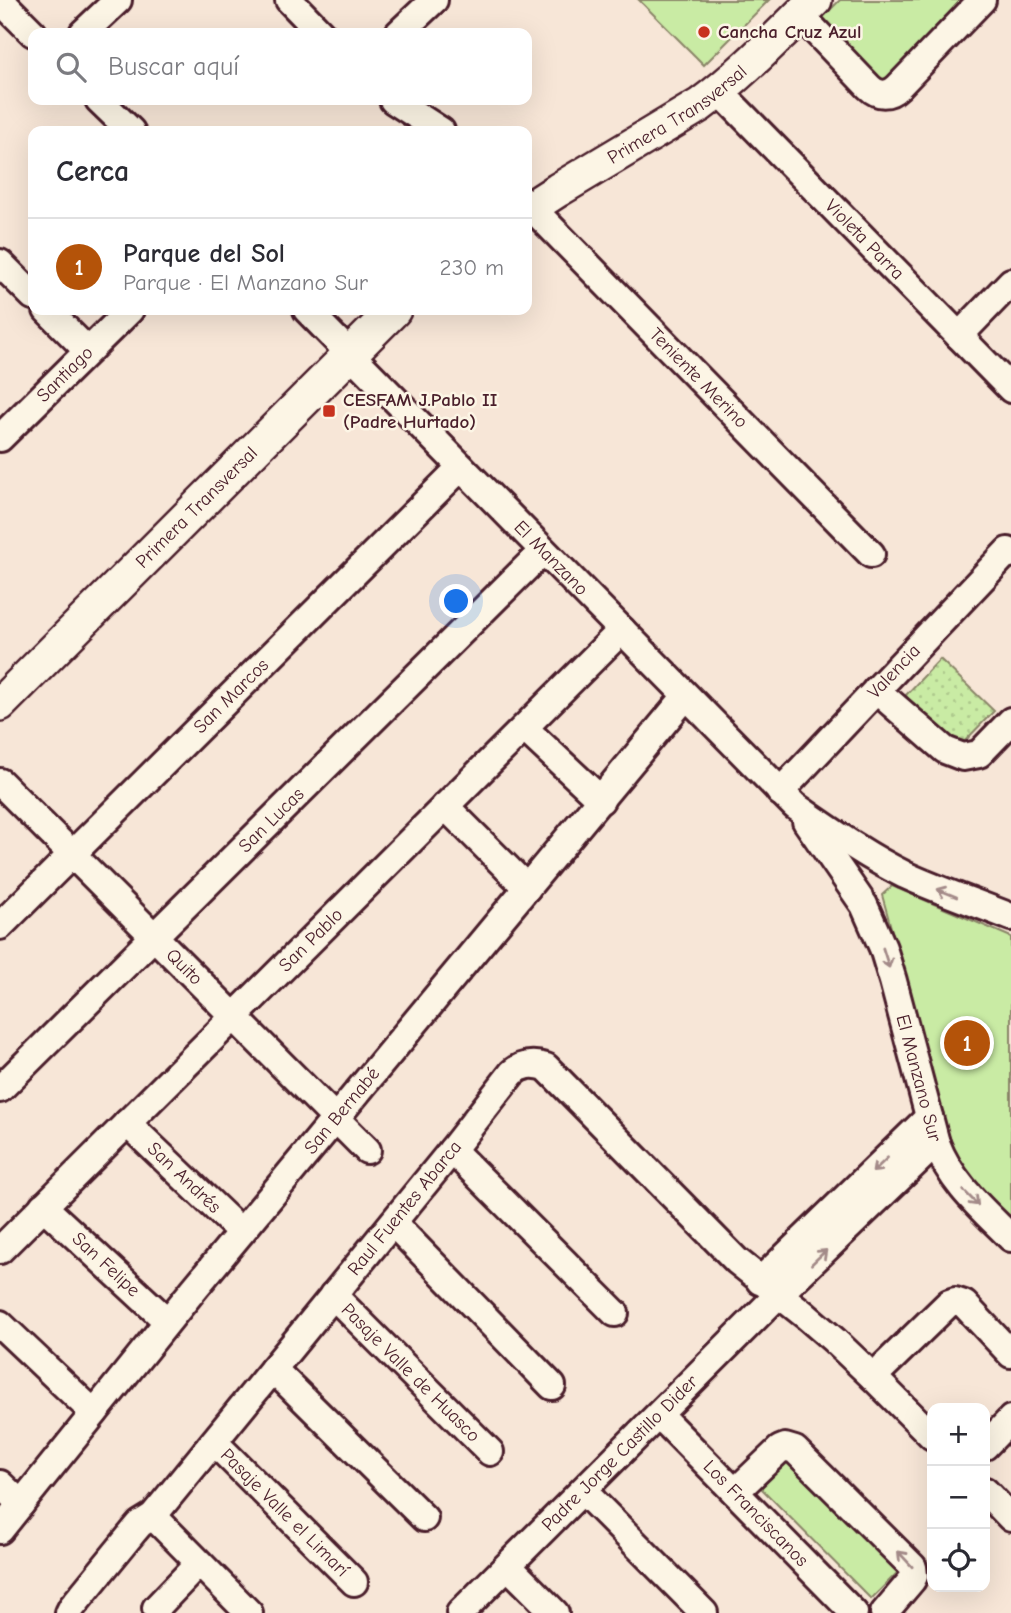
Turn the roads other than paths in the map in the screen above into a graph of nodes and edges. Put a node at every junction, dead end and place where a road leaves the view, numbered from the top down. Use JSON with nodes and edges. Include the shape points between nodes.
{"nodes":[{"id":1,"x":0,"y":0,"type":"edge"},
{"id":2,"x":118,"y":0,"type":"edge"},
{"id":3,"x":289,"y":0,"type":"edge"},
{"id":4,"x":434,"y":0,"type":"edge"},
{"id":5,"x":982,"y":0,"type":"edge"},
{"id":6,"x":807,"y":7,"type":"edge"},
{"id":7,"x":28,"y":28,"type":"edge"},
{"id":8,"x":88,"y":28,"type":"edge"},
{"id":9,"x":316,"y":28,"type":"edge"},
{"id":10,"x":404,"y":28,"type":"edge"},
{"id":11,"x":719,"y":91,"type":"junction"},
{"id":12,"x":104,"y":105,"type":"edge"},
{"id":13,"x":401,"y":105,"type":"edge"},
{"id":14,"x":126,"y":126,"type":"edge"},
{"id":15,"x":433,"y":126,"type":"edge"},
{"id":16,"x":532,"y":205,"type":"edge"},
{"id":17,"x":532,"y":211,"type":"edge"},
{"id":18,"x":0,"y":263,"type":"edge"},
{"id":19,"x":1011,"y":282,"type":"edge"},
{"id":20,"x":28,"y":291,"type":"edge"},
{"id":21,"x":52,"y":315,"type":"edge"},
{"id":22,"x":125,"y":315,"type":"edge"},
{"id":23,"x":312,"y":315,"type":"edge"},
{"id":24,"x":389,"y":315,"type":"edge"},
{"id":25,"x":959,"y":336,"type":"junction"},
{"id":26,"x":88,"y":351,"type":"junction"},
{"id":27,"x":351,"y":355,"type":"junction"},
{"id":28,"x":1011,"y":389,"type":"edge"},
{"id":29,"x":0,"y":438,"type":"edge"},
{"id":30,"x":461,"y":467,"type":"junction"},
{"id":31,"x":543,"y":551,"type":"junction"},
{"id":32,"x":1009,"y":553,"type":"edge"},
{"id":33,"x":871,"y":554,"type":"dead end"},
{"id":34,"x":622,"y":630,"type":"junction"},
{"id":35,"x":876,"y":690,"type":"junction"},
{"id":36,"x":686,"y":696,"type":"junction"},
{"id":37,"x":0,"y":704,"type":"edge"},
{"id":38,"x":1011,"y":721,"type":"edge"},
{"id":39,"x":524,"y":728,"type":"junction"},
{"id":40,"x":0,"y":782,"type":"edge"},
{"id":41,"x":788,"y":799,"type":"junction"},
{"id":42,"x":601,"y":800,"type":"junction"},
{"id":43,"x":445,"y":806,"type":"junction"},
{"id":44,"x":72,"y":854,"type":"junction"},
{"id":45,"x":886,"y":864,"type":"junction"},
{"id":46,"x":527,"y":888,"type":"junction"},
{"id":47,"x":859,"y":896,"type":"junction"},
{"id":48,"x":1007,"y":911,"type":"edge"},
{"id":49,"x":0,"y":926,"type":"edge"},
{"id":50,"x":154,"y":937,"type":"junction"},
{"id":51,"x":234,"y":1017,"type":"junction"},
{"id":52,"x":0,"y":1090,"type":"edge"},
{"id":53,"x":929,"y":1117,"type":"junction"},
{"id":54,"x":335,"y":1118,"type":"junction"},
{"id":55,"x":127,"y":1123,"type":"junction"},
{"id":56,"x":936,"y":1143,"type":"junction"},
{"id":57,"x":367,"y":1150,"type":"dead end"},
{"id":58,"x":452,"y":1150,"type":"junction"},
{"id":59,"x":43,"y":1206,"type":"junction"},
{"id":60,"x":393,"y":1223,"type":"junction"},
{"id":61,"x":241,"y":1233,"type":"junction"},
{"id":62,"x":1011,"y":1238,"type":"edge"},
{"id":63,"x":0,"y":1250,"type":"edge"},
{"id":64,"x":769,"y":1288,"type":"junction"},
{"id":65,"x":333,"y":1296,"type":"junction"},
{"id":66,"x":615,"y":1313,"type":"dead end"},
{"id":67,"x":167,"y":1321,"type":"junction"},
{"id":68,"x":0,"y":1324,"type":"edge"},
{"id":69,"x":1011,"y":1354,"type":"edge"},
{"id":70,"x":273,"y":1369,"type":"junction"},
{"id":71,"x":873,"y":1377,"type":"junction"},
{"id":72,"x":552,"y":1385,"type":"dead end"},
{"id":73,"x":94,"y":1413,"type":"junction"},
{"id":74,"x":659,"y":1415,"type":"junction"},
{"id":75,"x":1011,"y":1419,"type":"edge"},
{"id":76,"x":927,"y":1431,"type":"edge"},
{"id":77,"x":990,"y":1441,"type":"edge"},
{"id":78,"x":214,"y":1442,"type":"junction"},
{"id":79,"x":490,"y":1452,"type":"dead end"},
{"id":80,"x":0,"y":1484,"type":"edge"},
{"id":81,"x":583,"y":1491,"type":"junction"},
{"id":82,"x":735,"y":1492,"type":"junction"},
{"id":83,"x":990,"y":1496,"type":"edge"},
{"id":84,"x":21,"y":1504,"type":"junction"},
{"id":85,"x":153,"y":1516,"type":"junction"},
{"id":86,"x":424,"y":1518,"type":"dead end"},
{"id":87,"x":1011,"y":1518,"type":"edge"},
{"id":88,"x":0,"y":1530,"type":"edge"},
{"id":89,"x":200,"y":1563,"type":"junction"},
{"id":90,"x":508,"y":1566,"type":"junction"},
{"id":91,"x":354,"y":1583,"type":"dead end"},
{"id":92,"x":156,"y":1608,"type":"dead end"},
{"id":93,"x":69,"y":1613,"type":"edge"},
{"id":94,"x":249,"y":1613,"type":"edge"},
{"id":95,"x":460,"y":1613,"type":"edge"},
{"id":96,"x":555,"y":1613,"type":"edge"},
{"id":97,"x":704,"y":1613,"type":"edge"},
{"id":98,"x":854,"y":1613,"type":"edge"},
{"id":99,"x":884,"y":1613,"type":"edge"}],
"edges":[{"from":1,"to":7,"type":"street"},
{"from":2,"to":8,"type":"street"},
{"from":3,"to":9,"type":"street"},
{"from":4,"to":10,"type":"street"},
{"from":5,"to":6,"type":"street","via":[[898,87],[884,94],[869,87]]},
{"from":6,"to":11,"type":"main road","name":"Primera Transversal"},
{"from":11,"to":16,"type":"main road","name":"Primera Transversal"},
{"from":11,"to":25,"type":"street","name":"Violeta Parra"},
{"from":12,"to":14,"type":"street"},
{"from":13,"to":15,"type":"street"},
{"from":17,"to":33,"type":"street","name":"Teniente Merino"},
{"from":18,"to":20,"type":"street"},
{"from":19,"to":25,"type":"street"},
{"from":21,"to":26,"type":"street"},
{"from":22,"to":26,"type":"street","name":"Santiago"},
{"from":23,"to":27,"type":"street","name":"El Manzano"},
{"from":24,"to":27,"type":"main road","name":"Primera Transversal"},
{"from":25,"to":28,"type":"street","name":"Violeta Parra"},
{"from":26,"to":29,"type":"street","name":"Santiago"},
{"from":27,"to":30,"type":"street","name":"El Manzano"},
{"from":27,"to":37,"type":"main road","name":"Primera Transversal"},
{"from":30,"to":31,"type":"street","name":"El Manzano"},
{"from":30,"to":44,"type":"street","name":"San Marcos"},
{"from":31,"to":34,"type":"street","name":"El Manzano"},
{"from":31,"to":50,"type":"street","name":"San Lucas"},
{"from":32,"to":35,"type":"street","name":"Valencia"},
{"from":34,"to":36,"type":"street","name":"El Manzano"},
{"from":34,"to":39,"type":"street","name":"San Pablo"},
{"from":35,"to":38,"type":"street","via":[[945,750],[963,757],[979,754]]},
{"from":35,"to":41,"type":"street","name":"Valencia"},
{"from":36,"to":41,"type":"street","name":"El Manzano"},
{"from":36,"to":42,"type":"street","name":"San Bernabé"},
{"from":39,"to":42,"type":"street"},
{"from":39,"to":43,"type":"street","name":"San Pablo"},
{"from":40,"to":44,"type":"street","name":"Quito"},
{"from":41,"to":45,"type":"street","name":"El Manzano"},
{"from":41,"to":47,"type":"street","name":"El Manzano"},
{"from":42,"to":46,"type":"street","name":"San Bernabé"},
{"from":43,"to":46,"type":"street"},
{"from":43,"to":51,"type":"street","name":"San Pablo"},
{"from":44,"to":49,"type":"street","name":"San Marcos"},
{"from":44,"to":50,"type":"street","name":"Quito"},
{"from":45,"to":47,"type":"street"},
{"from":48,"to":45,"type":"street","name":"El Manzano","one_way":true,"via":[[945,892]]},
{"from":46,"to":54,"type":"street","name":"San Bernabé"},
{"from":47,"to":53,"type":"street","name":"El Manzano Sur","one_way":true,"via":[[887,959]]},
{"from":50,"to":51,"type":"street","name":"Quito"},
{"from":50,"to":52,"type":"street","name":"San Lucas"},
{"from":51,"to":54,"type":"street","name":"Quito"},
{"from":51,"to":55,"type":"street","name":"San Pablo"},
{"from":53,"to":56,"type":"street","name":"El Manzano Sur"},
{"from":53,"to":64,"type":"street","one_way":true},
{"from":54,"to":57,"type":"street","name":"Quito"},
{"from":54,"to":61,"type":"street","name":"San Bernabé"},
{"from":55,"to":59,"type":"street","name":"San Pablo"},
{"from":55,"to":61,"type":"street","name":"San Andrés"},
{"from":56,"to":62,"type":"street","name":"El Manzano Sur","one_way":true,"via":[[959,1185]]},
{"from":64,"to":56,"type":"street","one_way":true},
{"from":58,"to":60,"type":"street","name":"Raul Fuentes Abarca"},
{"from":58,"to":64,"type":"street","name":"Raul Fuentes Abarca","via":[[517,1069],[531,1064],[545,1068],[728,1253]]},
{"from":58,"to":66,"type":"street"},
{"from":59,"to":63,"type":"street","name":"San Pablo"},
{"from":59,"to":67,"type":"street","name":"San Felipe"},
{"from":60,"to":65,"type":"street","name":"Raul Fuentes Abarca"},
{"from":60,"to":72,"type":"street"},
{"from":61,"to":67,"type":"street","name":"San Bernabé"},
{"from":64,"to":71,"type":"street","name":"Raul Fuentes Abarca"},
{"from":64,"to":74,"type":"street","name":"Padre Jorge Castillo Dider"},
{"from":65,"to":70,"type":"street","name":"Raul Fuentes Abarca"},
{"from":65,"to":79,"type":"street","name":"Pasaje Valle de Huasco"},
{"from":67,"to":73,"type":"street","name":"San Bernabé"},
{"from":68,"to":73,"type":"street"},
{"from":69,"to":71,"type":"street","via":[[964,1304],[955,1301]]},
{"from":70,"to":78,"type":"street","name":"Raul Fuentes Abarca"},
{"from":70,"to":86,"type":"street"},
{"from":71,"to":76,"type":"street","name":"Raul Fuentes Abarca"},
{"from":73,"to":84,"type":"street","name":"San Bernabé"},
{"from":74,"to":81,"type":"street","name":"Padre Jorge Castillo Dider"},
{"from":74,"to":82,"type":"street","name":"Los Franciscanos"},
{"from":75,"to":77,"type":"street"},
{"from":78,"to":85,"type":"street","name":"Raul Fuentes Abarca"},
{"from":78,"to":91,"type":"street","name":"Pasaje Valle el Limarí"},
{"from":80,"to":84,"type":"street"},
{"from":81,"to":90,"type":"street","name":"Padre Jorge Castillo Dider"},
{"from":81,"to":97,"type":"street"},
{"from":82,"to":98,"type":"street","name":"Los Franciscanos"},
{"from":99,"to":82,"type":"street","one_way":true,"via":[[912,1580],[912,1567],[795,1450],[780,1448]]},
{"from":83,"to":87,"type":"street"},
{"from":84,"to":88,"type":"street","name":"San Bernabé"},
{"from":85,"to":89,"type":"street"},
{"from":85,"to":93,"type":"street","name":"Raul Fuentes Abarca","via":[[140,1524]]},
{"from":89,"to":92,"type":"street"},
{"from":89,"to":94,"type":"street"},
{"from":90,"to":95,"type":"street","name":"Padre Jorge Castillo Dider"},
{"from":90,"to":96,"type":"street"}]}
